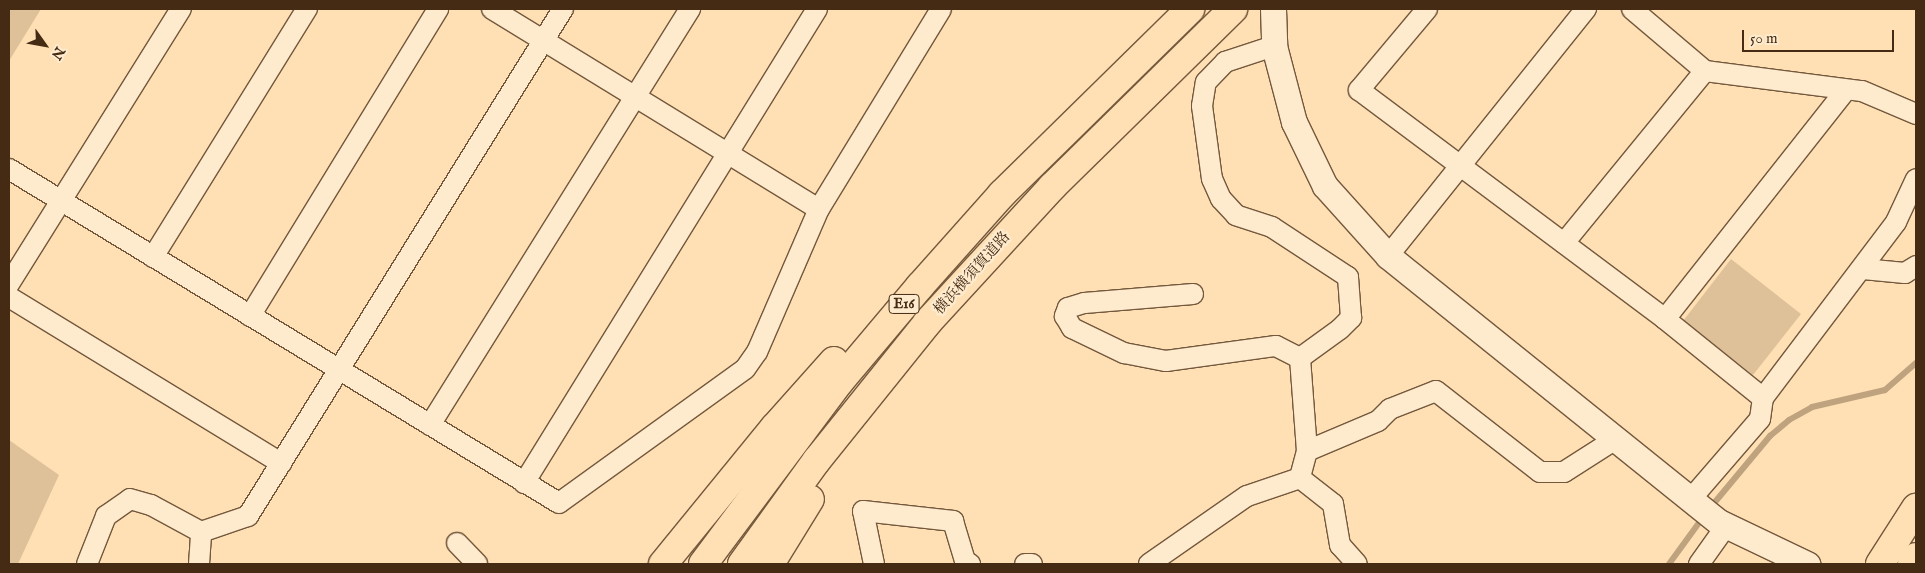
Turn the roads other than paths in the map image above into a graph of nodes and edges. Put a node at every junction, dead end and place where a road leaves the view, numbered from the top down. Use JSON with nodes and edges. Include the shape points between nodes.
{"nodes":[{"id":1,"x":181,"y":9,"type":"edge"},
{"id":2,"x":307,"y":9,"type":"edge"},
{"id":3,"x":438,"y":9,"type":"edge"},
{"id":4,"x":492,"y":9,"type":"edge"},
{"id":5,"x":562,"y":9,"type":"edge"},
{"id":6,"x":690,"y":9,"type":"edge"},
{"id":7,"x":817,"y":9,"type":"edge"},
{"id":8,"x":941,"y":9,"type":"edge"},
{"id":9,"x":1190,"y":9,"type":"edge"},
{"id":10,"x":1232,"y":9,"type":"edge"},
{"id":11,"x":1273,"y":9,"type":"edge"},
{"id":12,"x":1427,"y":9,"type":"edge"},
{"id":13,"x":1586,"y":9,"type":"edge"},
{"id":14,"x":1632,"y":9,"type":"edge"},
{"id":15,"x":543,"y":40,"type":"junction"},
{"id":16,"x":1274,"y":46,"type":"junction"},
{"id":17,"x":1130,"y":65,"type":"junction"},
{"id":18,"x":1704,"y":71,"type":"junction"},
{"id":19,"x":1846,"y":90,"type":"junction"},
{"id":20,"x":636,"y":97,"type":"junction"},
{"id":21,"x":1916,"y":114,"type":"edge"},
{"id":22,"x":728,"y":153,"type":"junction"},
{"id":23,"x":1462,"y":166,"type":"junction"},
{"id":24,"x":9,"y":169,"type":"edge"},
{"id":25,"x":1916,"y":180,"type":"edge"},
{"id":26,"x":61,"y":201,"type":"junction"},
{"id":27,"x":819,"y":209,"type":"junction"},
{"id":28,"x":1564,"y":243,"type":"junction"},
{"id":29,"x":1388,"y":256,"type":"junction"},
{"id":30,"x":154,"y":257,"type":"junction"},
{"id":31,"x":1916,"y":266,"type":"edge"},
{"id":32,"x":1863,"y":269,"type":"junction"},
{"id":33,"x":9,"y":284,"type":"edge"},
{"id":34,"x":1193,"y":294,"type":"dead end"},
{"id":35,"x":9,"y":297,"type":"edge"},
{"id":36,"x":250,"y":316,"type":"junction"},
{"id":37,"x":1665,"y":319,"type":"junction"},
{"id":38,"x":927,"y":324,"type":"junction"},
{"id":39,"x":1300,"y":358,"type":"junction"},
{"id":40,"x":339,"y":370,"type":"junction"},
{"id":41,"x":1763,"y":398,"type":"junction"},
{"id":42,"x":430,"y":425,"type":"junction"},
{"id":43,"x":1614,"y":440,"type":"junction"},
{"id":44,"x":1307,"y":451,"type":"junction"},
{"id":45,"x":281,"y":463,"type":"junction"},
{"id":46,"x":1300,"y":478,"type":"junction"},
{"id":47,"x":524,"y":483,"type":"junction"},
{"id":48,"x":1694,"y":503,"type":"junction"},
{"id":49,"x":1916,"y":508,"type":"edge"},
{"id":50,"x":1723,"y":524,"type":"junction"},
{"id":51,"x":201,"y":532,"type":"junction"},
{"id":52,"x":457,"y":543,"type":"dead end"},
{"id":53,"x":1916,"y":558,"type":"edge"},
{"id":54,"x":87,"y":564,"type":"edge"},
{"id":55,"x":199,"y":564,"type":"edge"},
{"id":56,"x":477,"y":564,"type":"edge"},
{"id":57,"x":663,"y":564,"type":"edge"},
{"id":58,"x":703,"y":564,"type":"edge"},
{"id":59,"x":742,"y":564,"type":"edge"},
{"id":60,"x":770,"y":564,"type":"edge"},
{"id":61,"x":874,"y":564,"type":"edge"},
{"id":62,"x":970,"y":564,"type":"edge"},
{"id":63,"x":1026,"y":564,"type":"edge"},
{"id":64,"x":1032,"y":564,"type":"edge"},
{"id":65,"x":1149,"y":564,"type":"edge"},
{"id":66,"x":1357,"y":564,"type":"edge"},
{"id":67,"x":1699,"y":564,"type":"edge"},
{"id":68,"x":1807,"y":564,"type":"edge"},
{"id":69,"x":1880,"y":564,"type":"edge"},
{"id":70,"x":1912,"y":564,"type":"edge"}],
"edges":[{"from":1,"to":26,"type":"street"},
{"from":2,"to":30,"type":"street"},
{"from":3,"to":36,"type":"street"},
{"from":4,"to":15,"type":"street"},
{"from":5,"to":15,"type":"street"},
{"from":6,"to":20,"type":"street"},
{"from":7,"to":22,"type":"street"},
{"from":8,"to":27,"type":"street"},
{"from":9,"to":17,"type":"main road","name":"横浜横須賀道路","number":"E16"},
{"from":10,"to":38,"type":"main road","name":"横浜横須賀道路","number":"E16","via":[[1052,187]]},
{"from":11,"to":16,"type":"street"},
{"from":12,"to":23,"type":"street","via":[[1359,90]]},
{"from":13,"to":23,"type":"street"},
{"from":14,"to":18,"type":"street"},
{"from":15,"to":20,"type":"street"},
{"from":15,"to":40,"type":"street"},
{"from":16,"to":29,"type":"street","via":[[1294,122],[1326,186]]},
{"from":16,"to":39,"type":"street","via":[[1225,62],[1206,82],[1202,106],[1212,179],[1221,198],[1236,215],[1272,227],[1348,278],[1351,318]]},
{"from":17,"to":57,"type":"main road","via":[[1031,144],[980,195],[774,428]]},
{"from":17,"to":58,"type":"main road","name":"横浜横須賀道路","number":"E16","via":[[1002,194],[920,286],[840,380]]},
{"from":18,"to":19,"type":"street"},
{"from":18,"to":28,"type":"street"},
{"from":19,"to":21,"type":"street","via":[[1862,91]]},
{"from":19,"to":37,"type":"street"},
{"from":20,"to":22,"type":"street"},
{"from":20,"to":42,"type":"street"},
{"from":22,"to":27,"type":"street"},
{"from":22,"to":47,"type":"street"},
{"from":23,"to":28,"type":"street"},
{"from":23,"to":29,"type":"street"},
{"from":24,"to":26,"type":"street"},
{"from":25,"to":32,"type":"street","via":[[1896,222]]},
{"from":26,"to":30,"type":"street"},
{"from":26,"to":33,"type":"street"},
{"from":27,"to":47,"type":"street","via":[[757,352],[745,369],[560,503]]},
{"from":28,"to":37,"type":"street"},
{"from":29,"to":43,"type":"street"},
{"from":30,"to":36,"type":"street"},
{"from":31,"to":32,"type":"street","via":[[1905,273]]},
{"from":32,"to":41,"type":"street"},
{"from":34,"to":39,"type":"street","via":[[1084,303],[1068,308],[1065,316],[1072,328],[1124,353],[1166,361],[1276,346]]},
{"from":35,"to":45,"type":"street"},
{"from":36,"to":40,"type":"street"},
{"from":37,"to":41,"type":"street"},
{"from":38,"to":59,"type":"main road","name":"横浜横須賀道路","number":"E16","via":[[817,460]]},
{"from":38,"to":60,"type":"main road"},
{"from":39,"to":44,"type":"street"},
{"from":40,"to":42,"type":"street"},
{"from":40,"to":45,"type":"street"},
{"from":41,"to":48,"type":"street","via":[[1760,419]]},
{"from":42,"to":47,"type":"street"},
{"from":43,"to":44,"type":"street","via":[[1564,472],[1540,472],[1436,391],[1390,409],[1378,421]]},
{"from":43,"to":48,"type":"street"},
{"from":44,"to":46,"type":"street"},
{"from":45,"to":51,"type":"street","via":[[248,516]]},
{"from":46,"to":65,"type":"street","via":[[1247,496]]},
{"from":46,"to":66,"type":"street","via":[[1333,504],[1340,545]]},
{"from":48,"to":50,"type":"street"},
{"from":49,"to":69,"type":"main road"},
{"from":50,"to":67,"type":"street"},
{"from":50,"to":68,"type":"street"},
{"from":51,"to":54,"type":"street","via":[[151,505],[130,499],[106,516]]},
{"from":51,"to":55,"type":"street"},
{"from":52,"to":56,"type":"street"},
{"from":53,"to":70,"type":"main road"},
{"from":61,"to":62,"type":"street","via":[[863,512],[953,521],[965,561]]},
{"from":63,"to":64,"type":"street"}]}
